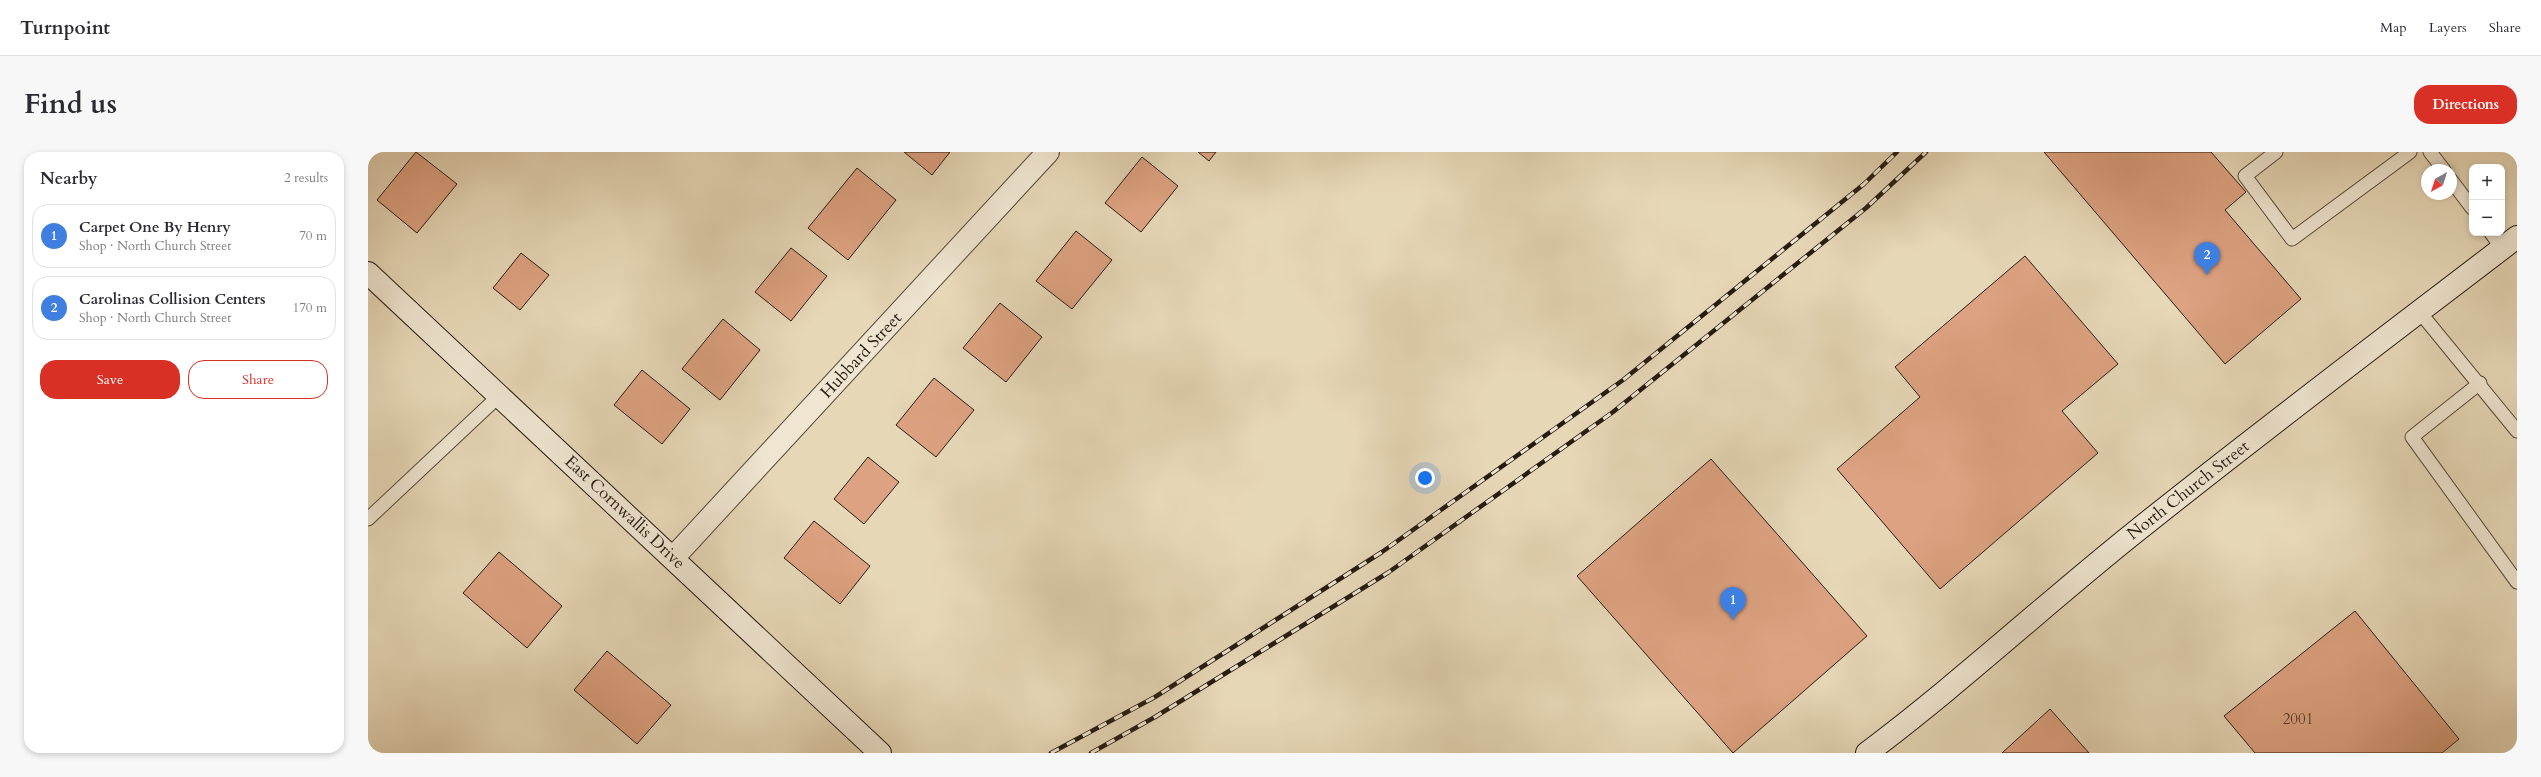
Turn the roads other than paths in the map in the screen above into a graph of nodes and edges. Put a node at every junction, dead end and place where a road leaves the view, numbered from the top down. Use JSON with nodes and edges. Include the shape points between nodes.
{"nodes":[{"id":1,"x":1048,"y":152,"type":"edge"},
{"id":2,"x":2276,"y":152,"type":"edge"},
{"id":3,"x":2410,"y":152,"type":"edge"},
{"id":4,"x":2430,"y":152,"type":"edge"},
{"id":5,"x":2439,"y":164,"type":"edge"},
{"id":6,"x":2457,"y":188,"type":"edge"},
{"id":7,"x":2469,"y":204,"type":"edge"},
{"id":8,"x":2503,"y":239,"type":"edge"},
{"id":9,"x":368,"y":273,"type":"edge"},
{"id":10,"x":2418,"y":310,"type":"junction"},
{"id":11,"x":2480,"y":383,"type":"junction"},
{"id":12,"x":500,"y":395,"type":"junction"},
{"id":13,"x":2517,"y":431,"type":"edge"},
{"id":14,"x":368,"y":519,"type":"edge"},
{"id":15,"x":673,"y":558,"type":"junction"},
{"id":16,"x":2517,"y":582,"type":"edge"},
{"id":17,"x":880,"y":753,"type":"edge"},
{"id":18,"x":1866,"y":753,"type":"edge"}],
"edges":[{"from":1,"to":15,"type":"main road","name":"Hubbard Street"},
{"from":2,"to":3,"type":"lane","via":[[2245,176],[2292,239]]},
{"from":4,"to":5,"type":"lane"},
{"from":6,"to":7,"type":"lane"},
{"from":8,"to":10,"type":"main road","name":"North Church Street"},
{"from":9,"to":12,"type":"main road","name":"East Cornwallis Drive"},
{"from":10,"to":11,"type":"lane"},
{"from":10,"to":18,"type":"main road","name":"North Church Street","via":[[2132,534],[1909,722]]},
{"from":11,"to":13,"type":"lane"},
{"from":11,"to":16,"type":"lane","via":[[2412,437]]},
{"from":12,"to":14,"type":"lane"},
{"from":12,"to":15,"type":"main road","name":"East Cornwallis Drive"},
{"from":15,"to":17,"type":"main road","name":"East Cornwallis Drive"}]}
